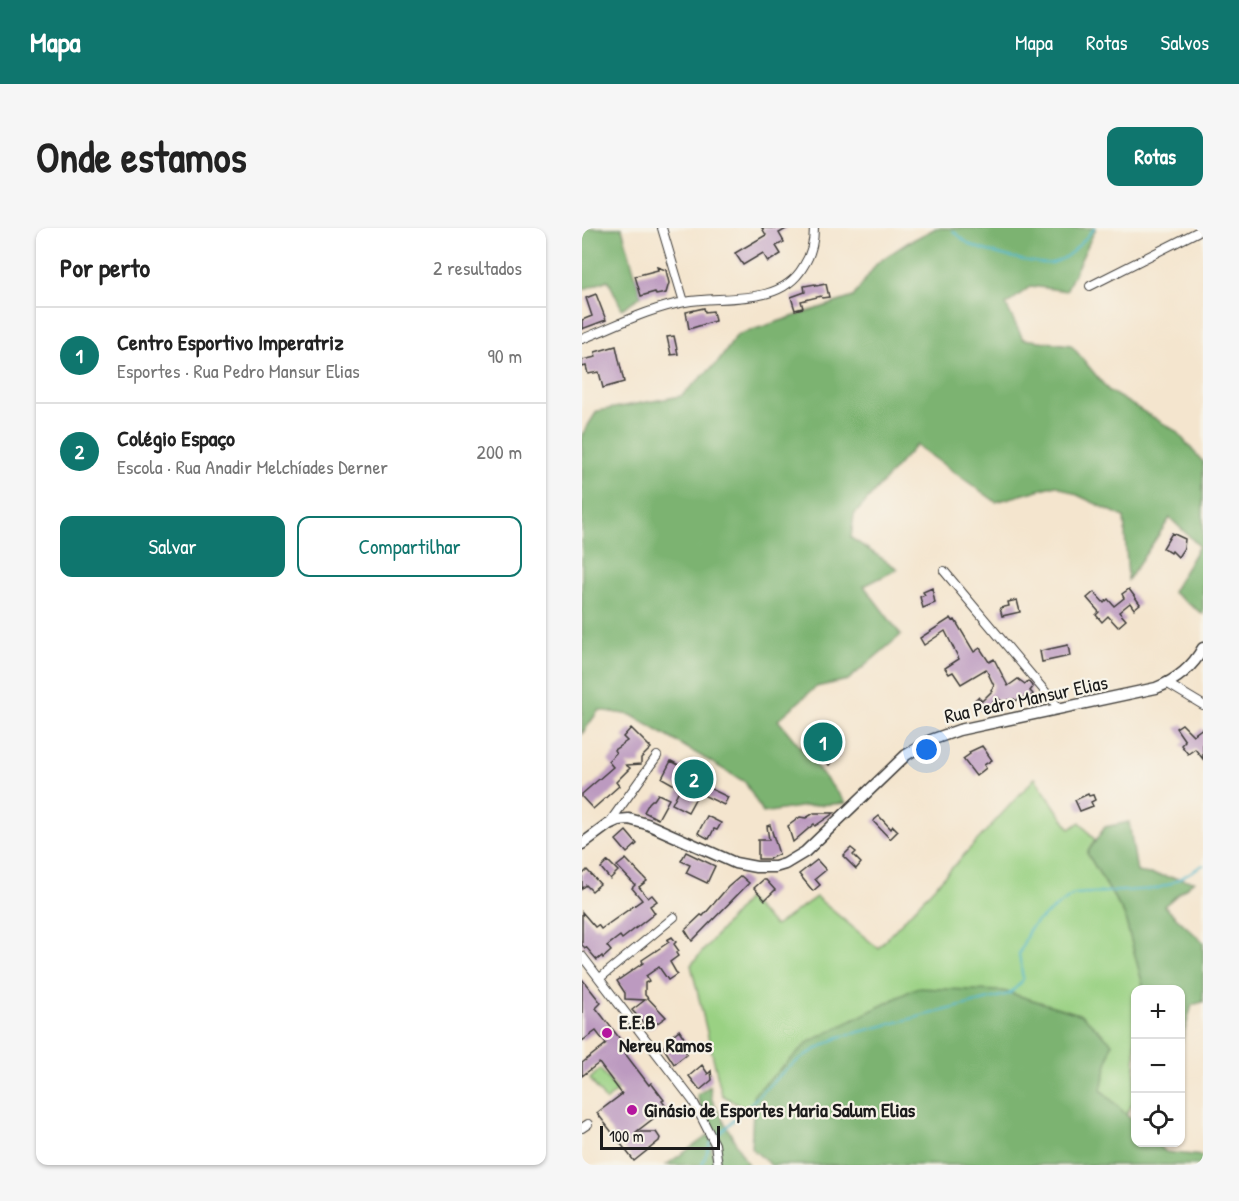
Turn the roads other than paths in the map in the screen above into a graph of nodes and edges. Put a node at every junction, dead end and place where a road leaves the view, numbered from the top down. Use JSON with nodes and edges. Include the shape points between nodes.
{"nodes":[{"id":1,"x":662,"y":228,"type":"edge"},
{"id":2,"x":814,"y":228,"type":"edge"},
{"id":3,"x":1201,"y":229,"type":"edge"},
{"id":4,"x":1090,"y":286,"type":"dead end"},
{"id":5,"x":684,"y":302,"type":"junction"},
{"id":6,"x":582,"y":339,"type":"edge"},
{"id":7,"x":944,"y":571,"type":"dead end"},
{"id":8,"x":1203,"y":648,"type":"edge"},
{"id":9,"x":1168,"y":684,"type":"junction"},
{"id":10,"x":1203,"y":705,"type":"edge"},
{"id":11,"x":1059,"y":708,"type":"junction"},
{"id":12,"x":657,"y":756,"type":"dead end"},
{"id":13,"x":609,"y":824,"type":"junction"},
{"id":14,"x":582,"y":844,"type":"edge"},
{"id":15,"x":674,"y":917,"type":"dead end"},
{"id":16,"x":582,"y":956,"type":"edge"},
{"id":17,"x":600,"y":978,"type":"junction"},
{"id":18,"x":718,"y":1165,"type":"edge"}],
"edges":[{"from":1,"to":5,"type":"street"},
{"from":2,"to":5,"type":"street","via":[[808,258],[799,274],[784,286],[747,297]]},
{"from":3,"to":4,"type":"street"},
{"from":5,"to":6,"type":"street"},
{"from":7,"to":11,"type":"street"},
{"from":8,"to":9,"type":"main road","name":"Rua Pedro Mansur Elias","via":[[1186,672]]},
{"from":9,"to":10,"type":"street"},
{"from":9,"to":11,"type":"main road","name":"Rua Pedro Mansur Elias"},
{"from":11,"to":13,"type":"main road","name":"Rua Pedro Mansur Elias","via":[[959,730],[922,744],[805,852],[775,867],[746,866],[723,859],[642,822],[623,819]]},
{"from":12,"to":13,"type":"street"},
{"from":13,"to":14,"type":"main road"},
{"from":15,"to":17,"type":"street"},
{"from":16,"to":17,"type":"street"},
{"from":17,"to":18,"type":"street","via":[[693,1101],[711,1134]]}]}
